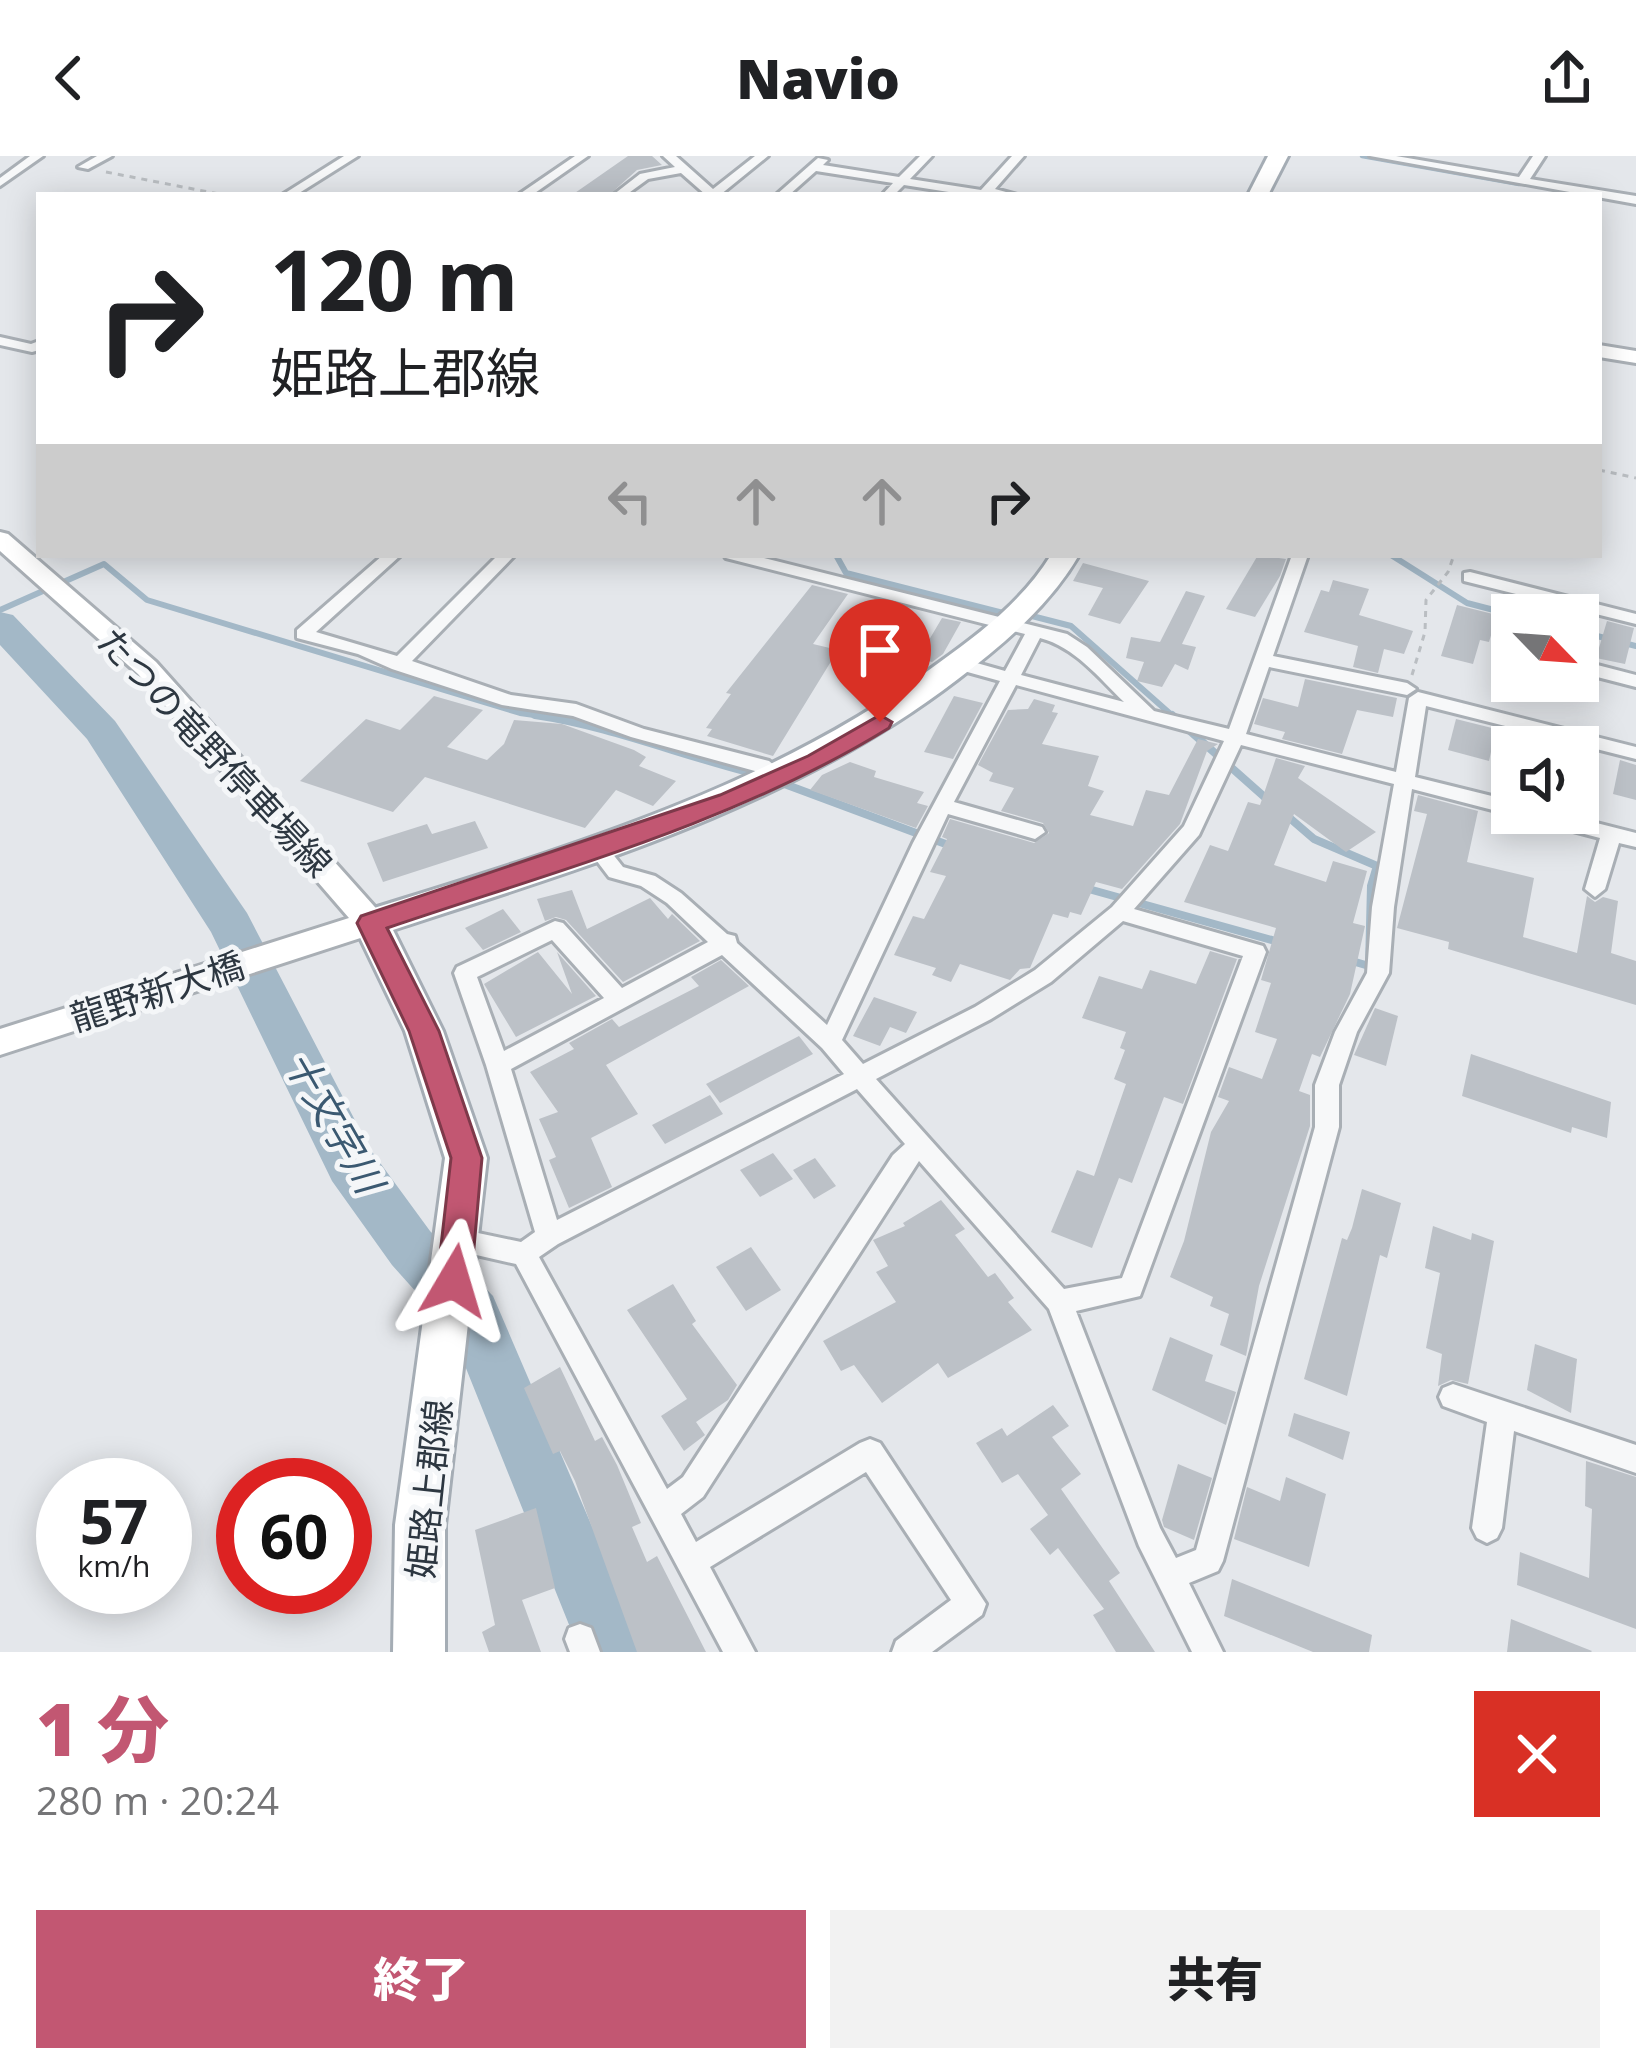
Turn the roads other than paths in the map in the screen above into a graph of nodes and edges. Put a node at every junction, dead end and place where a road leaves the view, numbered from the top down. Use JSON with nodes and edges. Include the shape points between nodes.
{"nodes":[{"id":1,"x":37,"y":156,"type":"edge"},
{"id":2,"x":106,"y":156,"type":"edge"},
{"id":3,"x":352,"y":156,"type":"edge"},
{"id":4,"x":581,"y":156,"type":"edge"},
{"id":5,"x":669,"y":156,"type":"edge"},
{"id":6,"x":762,"y":156,"type":"edge"},
{"id":7,"x":827,"y":156,"type":"edge"},
{"id":8,"x":926,"y":156,"type":"edge"},
{"id":9,"x":1018,"y":156,"type":"edge"},
{"id":10,"x":1278,"y":156,"type":"edge"},
{"id":11,"x":1376,"y":156,"type":"edge"},
{"id":12,"x":1539,"y":156,"type":"edge"},
{"id":13,"x":84,"y":167,"type":"road end"},
{"id":14,"x":814,"y":167,"type":"junction"},
{"id":15,"x":679,"y":170,"type":"junction"},
{"id":16,"x":1523,"y":180,"type":"junction"},
{"id":17,"x":902,"y":181,"type":"junction"},
{"id":18,"x":0,"y":183,"type":"edge"},
{"id":19,"x":293,"y":192,"type":"edge"},
{"id":20,"x":528,"y":192,"type":"edge"},
{"id":21,"x":623,"y":192,"type":"edge"},
{"id":22,"x":709,"y":192,"type":"edge"},
{"id":23,"x":717,"y":192,"type":"edge"},
{"id":24,"x":785,"y":192,"type":"edge"},
{"id":25,"x":891,"y":192,"type":"edge"},
{"id":26,"x":977,"y":192,"type":"edge"},
{"id":27,"x":985,"y":192,"type":"edge"},
{"id":28,"x":1260,"y":192,"type":"edge"},
{"id":29,"x":1591,"y":192,"type":"edge"},
{"id":30,"x":1602,"y":194,"type":"edge"},
{"id":31,"x":1636,"y":200,"type":"edge"},
{"id":32,"x":0,"y":340,"type":"edge"},
{"id":33,"x":36,"y":347,"type":"edge"},
{"id":34,"x":1602,"y":351,"type":"edge"},
{"id":35,"x":1636,"y":357,"type":"edge"},
{"id":36,"x":0,"y":539,"type":"edge"},
{"id":37,"x":390,"y":558,"type":"edge"},
{"id":38,"x":504,"y":558,"type":"edge"},
{"id":39,"x":744,"y":558,"type":"edge"},
{"id":40,"x":1064,"y":558,"type":"edge"},
{"id":41,"x":1299,"y":558,"type":"edge"},
{"id":42,"x":1470,"y":577,"type":"dead end"},
{"id":43,"x":1524,"y":594,"type":"edge"},
{"id":44,"x":1599,"y":613,"type":"edge"},
{"id":45,"x":1636,"y":619,"type":"edge"},
{"id":46,"x":1023,"y":626,"type":"junction"},
{"id":47,"x":1264,"y":660,"type":"junction"},
{"id":48,"x":959,"y":664,"type":"junction"},
{"id":49,"x":398,"y":665,"type":"junction"},
{"id":50,"x":1599,"y":671,"type":"edge"},
{"id":51,"x":1011,"y":679,"type":"junction"},
{"id":52,"x":1636,"y":681,"type":"edge"},
{"id":53,"x":1407,"y":689,"type":"road end"},
{"id":54,"x":1148,"y":715,"type":"junction"},
{"id":55,"x":1235,"y":738,"type":"junction"},
{"id":56,"x":1636,"y":753,"type":"edge"},
{"id":57,"x":779,"y":778,"type":"junction"},
{"id":58,"x":1403,"y":780,"type":"junction"},
{"id":59,"x":1491,"y":803,"type":"edge"},
{"id":60,"x":944,"y":806,"type":"junction"},
{"id":61,"x":1599,"y":831,"type":"edge"},
{"id":62,"x":1035,"y":832,"type":"dead end"},
{"id":63,"x":1611,"y":834,"type":"junction"},
{"id":64,"x":1636,"y":840,"type":"edge"},
{"id":65,"x":597,"y":848,"type":"junction"},
{"id":66,"x":1595,"y":889,"type":"dead end"},
{"id":67,"x":1119,"y":912,"type":"junction"},
{"id":68,"x":371,"y":923,"type":"junction"},
{"id":69,"x":727,"y":942,"type":"junction"},
{"id":70,"x":619,"y":1000,"type":"junction"},
{"id":71,"x":0,"y":1042,"type":"edge"},
{"id":72,"x":830,"y":1042,"type":"junction"},
{"id":73,"x":498,"y":1065,"type":"junction"},
{"id":74,"x":861,"y":1079,"type":"junction"},
{"id":75,"x":919,"y":1145,"type":"junction"},
{"id":76,"x":549,"y":1236,"type":"junction"},
{"id":77,"x":459,"y":1240,"type":"junction"},
{"id":78,"x":524,"y":1254,"type":"junction"},
{"id":79,"x":1059,"y":1302,"type":"junction"},
{"id":80,"x":1453,"y":1397,"type":"dead end"},
{"id":81,"x":1502,"y":1413,"type":"junction"},
{"id":82,"x":1636,"y":1459,"type":"edge"},
{"id":83,"x":662,"y":1510,"type":"junction"},
{"id":84,"x":1487,"y":1528,"type":"dead end"},
{"id":85,"x":690,"y":1562,"type":"junction"},
{"id":86,"x":1169,"y":1575,"type":"junction"},
{"id":87,"x":419,"y":1652,"type":"edge"},
{"id":88,"x":740,"y":1652,"type":"edge"},
{"id":89,"x":907,"y":1652,"type":"edge"},
{"id":90,"x":1208,"y":1652,"type":"edge"}],
"edges":[{"from":1,"to":18,"type":"street"},
{"from":2,"to":13,"type":"street"},
{"from":3,"to":19,"type":"street"},
{"from":4,"to":20,"type":"street"},
{"from":5,"to":15,"type":"street"},
{"from":6,"to":23,"type":"street"},
{"from":7,"to":14,"type":"street"},
{"from":8,"to":17,"type":"street"},
{"from":9,"to":27,"type":"street"},
{"from":10,"to":28,"type":"main road"},
{"from":11,"to":16,"type":"street"},
{"from":12,"to":16,"type":"street"},
{"from":14,"to":17,"type":"street"},
{"from":14,"to":24,"type":"street"},
{"from":15,"to":21,"type":"street","via":[[644,176]]},
{"from":15,"to":22,"type":"street"},
{"from":16,"to":29,"type":"street"},
{"from":17,"to":25,"type":"street"},
{"from":17,"to":26,"type":"street"},
{"from":30,"to":31,"type":"street"},
{"from":32,"to":33,"type":"street"},
{"from":34,"to":35,"type":"main road"},
{"from":36,"to":68,"type":"main road","name":"たつの竜野停車場線","via":[[147,668]]},
{"from":37,"to":49,"type":"street","via":[[303,634]]},
{"from":38,"to":49,"type":"street"},
{"from":39,"to":46,"type":"street"},
{"from":40,"to":46,"type":"main road"},
{"from":41,"to":47,"type":"street"},
{"from":42,"to":43,"type":"street"},
{"from":44,"to":45,"type":"street"},
{"from":46,"to":48,"type":"main road"},
{"from":46,"to":51,"type":"street"},
{"from":46,"to":54,"type":"street","via":[[1081,651]]},
{"from":47,"to":53,"type":"street"},
{"from":47,"to":55,"type":"street"},
{"from":48,"to":51,"type":"street"},
{"from":48,"to":57,"type":"main road","via":[[912,703]]},
{"from":49,"to":57,"type":"street","via":[[508,701],[576,710]]},
{"from":50,"to":52,"type":"street"},
{"from":51,"to":54,"type":"street"},
{"from":51,"to":60,"type":"street"},
{"from":54,"to":55,"type":"street"},
{"from":55,"to":58,"type":"street"},
{"from":55,"to":67,"type":"street","via":[[1192,830]]},
{"from":56,"to":58,"type":"street","via":[[1418,698]]},
{"from":57,"to":65,"type":"main road"},
{"from":58,"to":59,"type":"street"},
{"from":58,"to":86,"type":"street","via":[[1378,974],[1327,1085],[1327,1127],[1239,1456],[1208,1561]]},
{"from":60,"to":62,"type":"street"},
{"from":60,"to":72,"type":"street"},
{"from":61,"to":63,"type":"street"},
{"from":63,"to":64,"type":"street"},
{"from":63,"to":66,"type":"street"},
{"from":65,"to":68,"type":"main road"},
{"from":65,"to":69,"type":"street","via":[[616,872],[648,880]]},
{"from":67,"to":74,"type":"street","via":[[1043,976]]},
{"from":67,"to":79,"type":"street","via":[[1255,952],[1131,1288]]},
{"from":68,"to":71,"type":"main road","name":"龍野新大橋"},
{"from":68,"to":77,"type":"main road","name":"姫路上郡線","via":[[424,1031],[466,1158]]},
{"from":69,"to":70,"type":"street"},
{"from":69,"to":72,"type":"street"},
{"from":70,"to":73,"type":"street"},
{"from":70,"to":73,"type":"street","via":[[555,929],[465,973]]},
{"from":72,"to":74,"type":"street"},
{"from":73,"to":76,"type":"street"},
{"from":74,"to":75,"type":"street"},
{"from":74,"to":76,"type":"street"},
{"from":75,"to":79,"type":"street"},
{"from":75,"to":83,"type":"street","via":[[693,1487]]},
{"from":76,"to":78,"type":"street"},
{"from":77,"to":78,"type":"street"},
{"from":77,"to":87,"type":"main road","name":"姫路上郡線","via":[[421,1526]]},
{"from":78,"to":83,"type":"street"},
{"from":79,"to":86,"type":"street"},
{"from":80,"to":81,"type":"street"},
{"from":81,"to":82,"type":"street"},
{"from":81,"to":84,"type":"street"},
{"from":83,"to":85,"type":"street"},
{"from":85,"to":88,"type":"street"},
{"from":85,"to":89,"type":"street","via":[[870,1453],[971,1604]]},
{"from":86,"to":90,"type":"street"}]}
